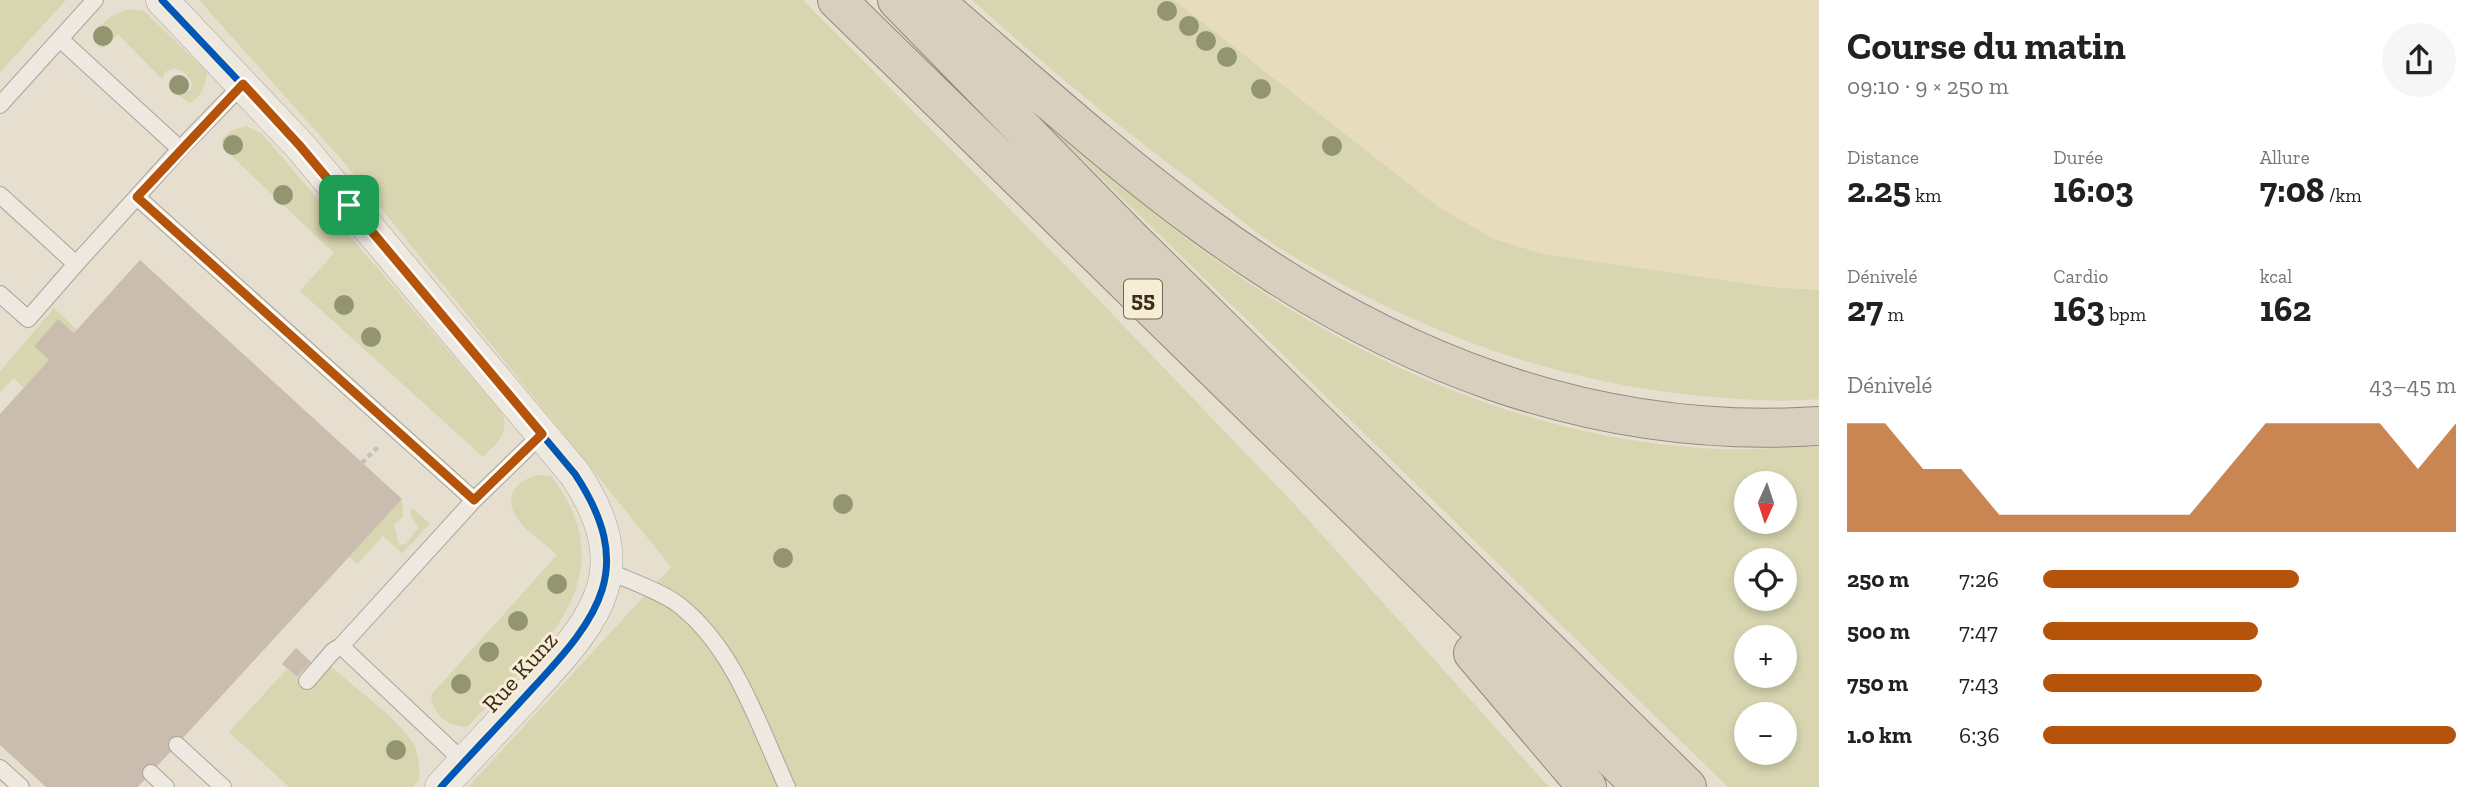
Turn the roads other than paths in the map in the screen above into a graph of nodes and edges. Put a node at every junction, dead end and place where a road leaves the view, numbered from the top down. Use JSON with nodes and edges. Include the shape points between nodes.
{"nodes":[{"id":1,"x":95,"y":0,"type":"edge"},
{"id":2,"x":162,"y":0,"type":"edge"},
{"id":3,"x":837,"y":0,"type":"edge"},
{"id":4,"x":897,"y":0,"type":"edge"},
{"id":5,"x":933,"y":0,"type":"edge"},
{"id":6,"x":60,"y":39,"type":"junction"},
{"id":7,"x":243,"y":84,"type":"junction"},
{"id":8,"x":0,"y":104,"type":"edge"},
{"id":9,"x":180,"y":149,"type":"junction"},
{"id":10,"x":0,"y":195,"type":"edge"},
{"id":11,"x":137,"y":197,"type":"junction"},
{"id":12,"x":76,"y":264,"type":"junction"},
{"id":13,"x":0,"y":294,"type":"edge"},
{"id":14,"x":1819,"y":426,"type":"edge"},
{"id":15,"x":542,"y":434,"type":"junction"},
{"id":16,"x":1323,"y":475,"type":"junction"},
{"id":17,"x":474,"y":500,"type":"junction"},
{"id":18,"x":606,"y":570,"type":"junction"},
{"id":19,"x":341,"y":646,"type":"junction"},
{"id":20,"x":307,"y":681,"type":"dead end"},
{"id":21,"x":177,"y":745,"type":"dead end"},
{"id":22,"x":464,"y":762,"type":"junction"},
{"id":23,"x":0,"y":768,"type":"edge"},
{"id":24,"x":151,"y":773,"type":"dead end"},
{"id":25,"x":21,"y":787,"type":"edge"},
{"id":26,"x":166,"y":787,"type":"edge"},
{"id":27,"x":223,"y":787,"type":"edge"},
{"id":28,"x":441,"y":787,"type":"edge"},
{"id":29,"x":787,"y":787,"type":"edge"},
{"id":30,"x":1587,"y":787,"type":"edge"},
{"id":31,"x":1642,"y":787,"type":"edge"},
{"id":32,"x":1687,"y":787,"type":"edge"}],
"edges":[{"from":1,"to":6,"type":"lane"},
{"from":2,"to":7,"type":"street","name":"Rue Kunz"},
{"from":3,"to":16,"type":"highway","number":"55"},
{"from":4,"to":32,"type":"highway","via":[[1130,239]]},
{"from":5,"to":14,"type":"highway","via":[[1203,226],[1308,296],[1410,349],[1517,391],[1634,418],[1755,428]]},
{"from":6,"to":8,"type":"lane"},
{"from":6,"to":9,"type":"lane"},
{"from":7,"to":9,"type":"lane"},
{"from":7,"to":15,"type":"street","name":"Rue Kunz"},
{"from":9,"to":11,"type":"lane"},
{"from":10,"to":12,"type":"lane"},
{"from":11,"to":12,"type":"lane"},
{"from":11,"to":17,"type":"lane"},
{"from":12,"to":13,"type":"lane","via":[[28,319]]},
{"from":15,"to":17,"type":"lane"},
{"from":15,"to":18,"type":"street","name":"Rue Kunz","via":[[591,498],[601,521]]},
{"from":16,"to":30,"type":"highway"},
{"from":16,"to":31,"type":"highway"},
{"from":17,"to":19,"type":"lane"},
{"from":18,"to":22,"type":"street","name":"Rue Kunz","via":[[604,589],[580,635]]},
{"from":18,"to":29,"type":"lane","via":[[677,604],[704,630],[727,660]]},
{"from":19,"to":20,"type":"lane"},
{"from":19,"to":22,"type":"lane"},
{"from":21,"to":27,"type":"lane"},
{"from":22,"to":28,"type":"street","name":"Rue Kunz"},
{"from":23,"to":25,"type":"lane"},
{"from":24,"to":26,"type":"lane"}]}
